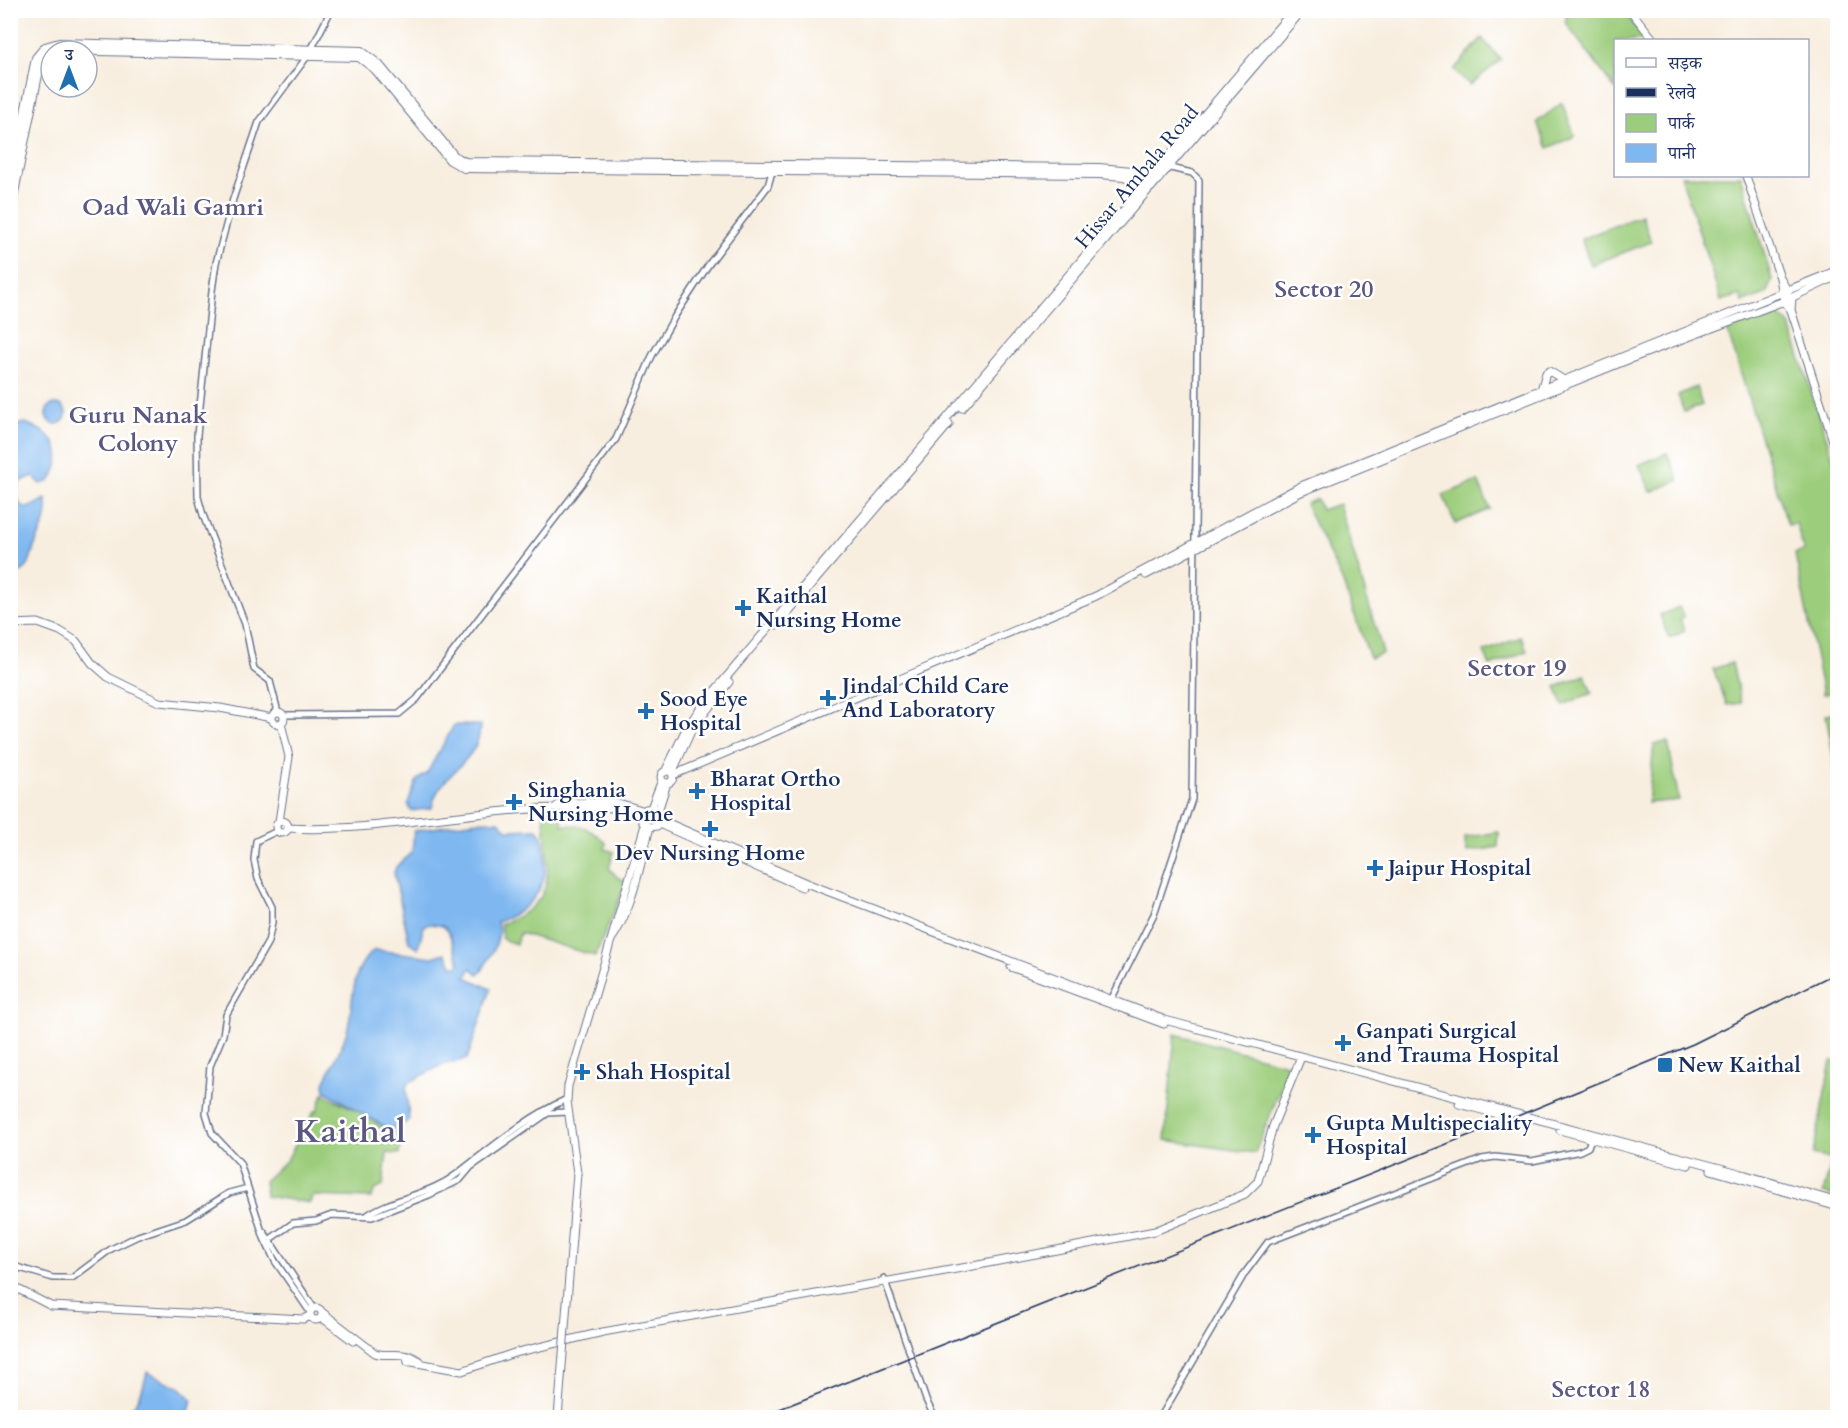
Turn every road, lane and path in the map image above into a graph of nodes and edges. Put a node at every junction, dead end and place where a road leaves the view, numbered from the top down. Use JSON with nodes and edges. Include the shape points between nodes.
{"nodes":[{"id":1,"x":332,"y":10,"type":"edge"},
{"id":2,"x":1284,"y":10,"type":"edge"},
{"id":3,"x":1294,"y":10,"type":"edge"},
{"id":4,"x":1302,"y":10,"type":"edge"},
{"id":5,"x":1630,"y":10,"type":"edge"},
{"id":6,"x":1283,"y":22,"type":"junction"},
{"id":7,"x":1653,"y":39,"type":"edge"},
{"id":8,"x":311,"y":51,"type":"junction"},
{"id":9,"x":1165,"y":167,"type":"junction"},
{"id":10,"x":773,"y":168,"type":"junction"},
{"id":11,"x":1157,"y":176,"type":"junction"},
{"id":12,"x":1746,"y":177,"type":"edge"},
{"id":13,"x":1149,"y":186,"type":"junction"},
{"id":14,"x":10,"y":187,"type":"edge"},
{"id":15,"x":10,"y":212,"type":"edge"},
{"id":16,"x":1838,"y":270,"type":"edge"},
{"id":17,"x":1838,"y":276,"type":"edge"},
{"id":18,"x":1785,"y":291,"type":"junction"},
{"id":19,"x":1788,"y":299,"type":"junction"},
{"id":20,"x":1563,"y":380,"type":"junction"},
{"id":21,"x":1541,"y":390,"type":"junction"},
{"id":22,"x":1838,"y":456,"type":"edge"},
{"id":23,"x":1195,"y":545,"type":"junction"},
{"id":24,"x":10,"y":624,"type":"edge"},
{"id":25,"x":281,"y":713,"type":"junction"},
{"id":26,"x":272,"y":718,"type":"junction"},
{"id":27,"x":281,"y":723,"type":"junction"},
{"id":28,"x":669,"y":777,"type":"junction"},
{"id":29,"x":648,"y":817,"type":"junction"},
{"id":30,"x":279,"y":821,"type":"junction"},
{"id":31,"x":660,"y":822,"type":"junction"},
{"id":32,"x":288,"y":828,"type":"junction"},
{"id":33,"x":277,"y":831,"type":"junction"},
{"id":34,"x":1110,"y":1002,"type":"junction"},
{"id":35,"x":1300,"y":1059,"type":"junction"},
{"id":36,"x":567,"y":1099,"type":"junction"},
{"id":37,"x":568,"y":1112,"type":"junction"},
{"id":38,"x":1592,"y":1136,"type":"junction"},
{"id":39,"x":248,"y":1188,"type":"junction"},
{"id":40,"x":1838,"y":1202,"type":"edge"},
{"id":41,"x":1838,"y":1207,"type":"edge"},
{"id":42,"x":366,"y":1216,"type":"junction"},
{"id":43,"x":268,"y":1241,"type":"junction"},
{"id":44,"x":10,"y":1264,"type":"edge"},
{"id":45,"x":885,"y":1280,"type":"junction"},
{"id":46,"x":10,"y":1285,"type":"edge"},
{"id":47,"x":311,"y":1312,"type":"junction"},
{"id":48,"x":321,"y":1314,"type":"junction"},
{"id":49,"x":558,"y":1418,"type":"edge"},
{"id":50,"x":935,"y":1418,"type":"edge"},
{"id":51,"x":1160,"y":1418,"type":"edge"}],
"edges":[{"from":1,"to":8,"type":"street"},
{"from":2,"to":6,"type":"highway"},
{"from":3,"to":6,"type":"highway","name":"Hissar Ambala Road"},
{"from":4,"to":9,"type":"highway","name":"Hissar Ambala Road"},
{"from":5,"to":7,"type":"main road"},
{"from":6,"to":9,"type":"highway","name":"Hissar Ambala Road"},
{"from":8,"to":10,"type":"highway","via":[[353,55],[364,60],[450,160],[462,167]]},
{"from":8,"to":14,"type":"highway","via":[[48,45],[35,63]]},
{"from":8,"to":15,"type":"highway","via":[[51,51],[40,65]]},
{"from":8,"to":25,"type":"street","via":[[259,122],[233,199],[216,263],[196,435],[196,478],[202,515],[245,624],[254,669],[270,681]]},
{"from":9,"to":11,"type":"highway","name":"Hissar Ambala Road"},
{"from":9,"to":23,"type":"street","via":[[1192,173],[1199,180]]},
{"from":10,"to":11,"type":"highway","via":[[1099,168]]},
{"from":10,"to":13,"type":"highway","via":[[1099,174],[1124,176]]},
{"from":10,"to":25,"type":"street","via":[[768,186],[749,215],[709,264],[675,316],[652,356],[616,439],[417,699],[399,714]]},
{"from":11,"to":13,"type":"highway","name":"Hissar Ambala Road"},
{"from":12,"to":18,"type":"main road"},
{"from":13,"to":28,"type":"main road","name":"Hissar Ambala Road","via":[[701,707],[686,729]]},
{"from":16,"to":18,"type":"main road"},
{"from":17,"to":19,"type":"main road"},
{"from":18,"to":19,"type":"main road"},
{"from":18,"to":20,"type":"main road"},
{"from":19,"to":22,"type":"main road"},
{"from":19,"to":23,"type":"main road","via":[[1302,492]]},
{"from":20,"to":21,"type":"main road"},
{"from":20,"to":21,"type":"main road","via":[[1548,372]]},
{"from":21,"to":23,"type":"main road","via":[[1295,489]]},
{"from":23,"to":28,"type":"main road","via":[[1106,596]]},
{"from":23,"to":34,"type":"street","via":[[1192,799],[1154,914]]},
{"from":24,"to":26,"type":"main road","via":[[38,623],[60,631],[76,641],[108,677],[159,702]]},
{"from":25,"to":26,"type":"main road"},
{"from":25,"to":27,"type":"main road"},
{"from":26,"to":27,"type":"main road"},
{"from":27,"to":30,"type":"main road","via":[[289,757]]},
{"from":28,"to":29,"type":"main road","name":"Hissar Ambala Road"},
{"from":29,"to":31,"type":"main road"},
{"from":29,"to":31,"type":"main road"},
{"from":29,"to":32,"type":"main road","via":[[615,806],[557,806],[329,830]]},
{"from":29,"to":36,"type":"main road","name":"Hissar Ambala Road","via":[[617,931],[609,943],[569,1080]]},
{"from":30,"to":32,"type":"main road"},
{"from":30,"to":33,"type":"main road"},
{"from":31,"to":34,"type":"main road","via":[[939,937]]},
{"from":32,"to":33,"type":"main road"},
{"from":33,"to":39,"type":"street","via":[[256,841],[254,847],[258,879],[272,907],[268,942],[226,1016],[210,1066],[206,1113],[212,1133],[240,1163]]},
{"from":34,"to":35,"type":"main road"},
{"from":35,"to":38,"type":"main road"},
{"from":35,"to":45,"type":"main road","via":[[1273,1126],[1258,1181],[1245,1194],[1131,1236]]},
{"from":36,"to":37,"type":"main road","name":"Hissar Ambala Road"},
{"from":36,"to":42,"type":"street","via":[[536,1116],[457,1174]]},
{"from":37,"to":42,"type":"street","via":[[548,1113],[471,1167],[460,1180],[372,1217]]},
{"from":37,"to":49,"type":"main road","name":"Hissar Ambala Road","bridge":true,"via":[[577,1173]]},
{"from":38,"to":40,"type":"main road"},
{"from":38,"to":41,"type":"main road"},
{"from":38,"to":51,"type":"street","via":[[1588,1147],[1580,1151],[1532,1161],[1482,1159],[1268,1242],[1245,1273]]},
{"from":39,"to":43,"type":"street"},
{"from":39,"to":44,"type":"street","via":[[229,1193],[186,1220],[111,1249],[72,1278],[53,1278]]},
{"from":42,"to":43,"type":"street","via":[[332,1215],[293,1223]]},
{"from":43,"to":47,"type":"street","via":[[275,1262]]},
{"from":45,"to":48,"type":"main road","via":[[555,1338],[465,1367],[443,1366],[397,1353],[380,1355]]},
{"from":45,"to":50,"type":"street"},
{"from":46,"to":47,"type":"main road","via":[[51,1306],[303,1318]]},
{"from":47,"to":48,"type":"main road"},
{"from":47,"to":48,"type":"main road","via":[[316,1320]]}]}
